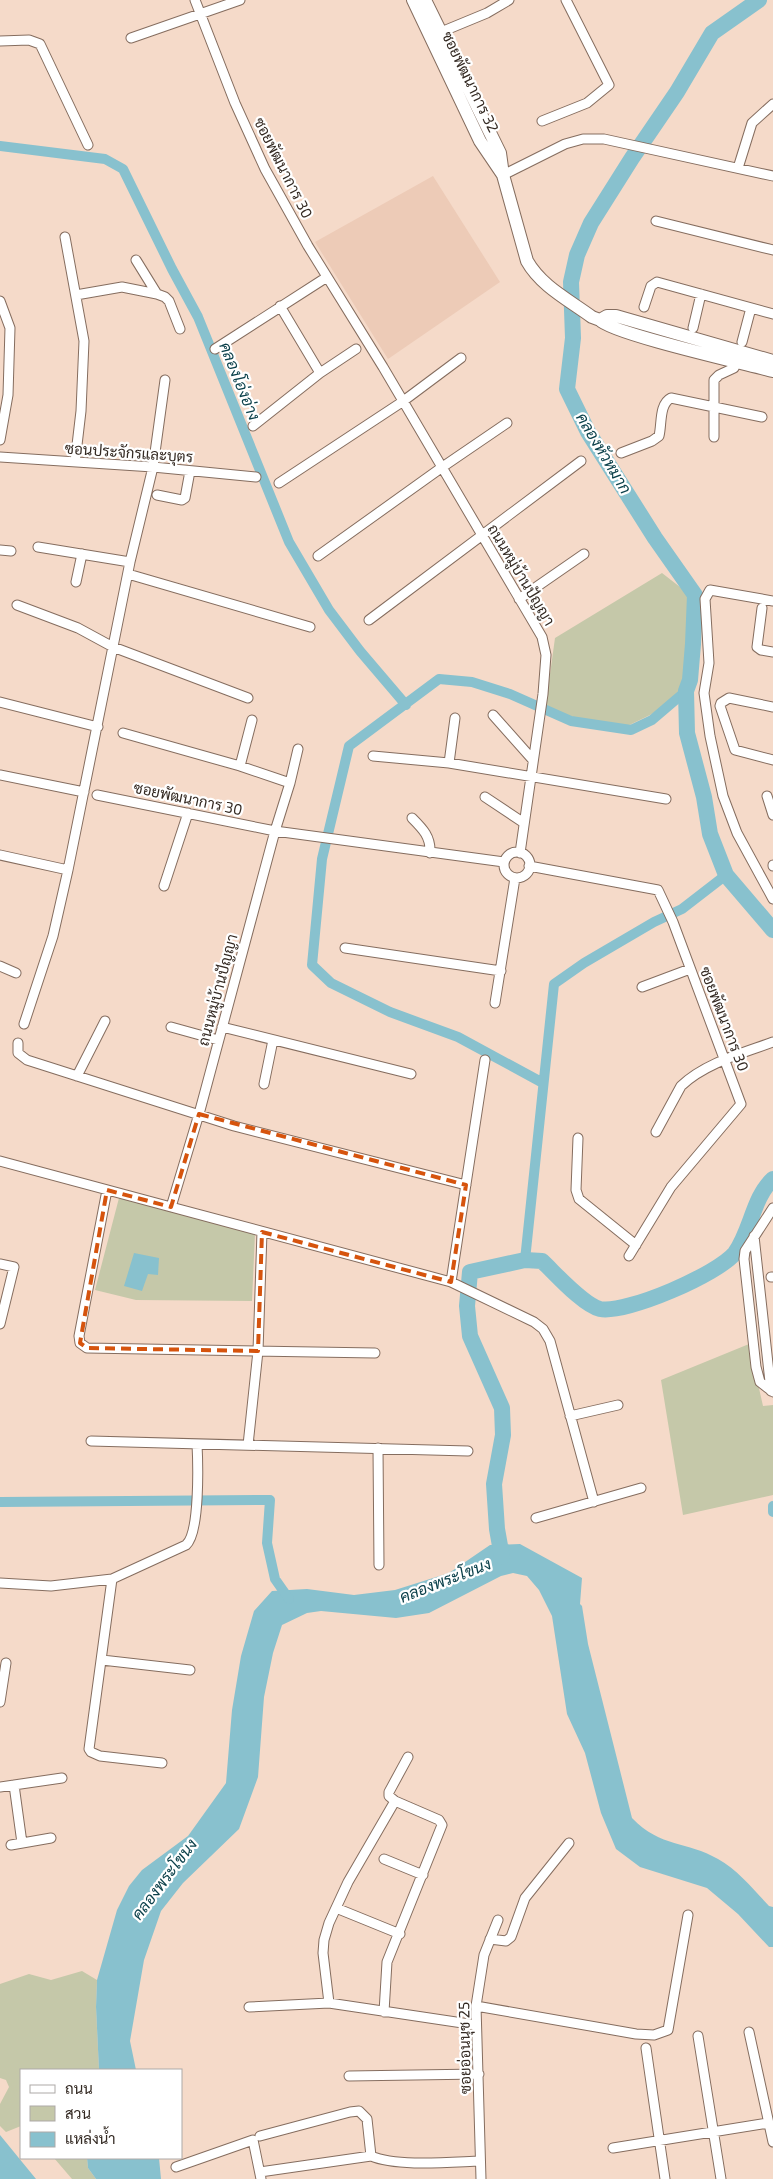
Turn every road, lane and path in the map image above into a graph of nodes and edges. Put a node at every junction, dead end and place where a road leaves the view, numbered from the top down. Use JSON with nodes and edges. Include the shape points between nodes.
{"nodes":[{"id":1,"x":194,"y":0,"type":"edge"},
{"id":2,"x":240,"y":0,"type":"edge"},
{"id":3,"x":413,"y":0,"type":"edge"},
{"id":4,"x":425,"y":0,"type":"edge"},
{"id":5,"x":509,"y":0,"type":"edge"},
{"id":6,"x":566,"y":0,"type":"edge"},
{"id":7,"x":200,"y":14,"type":"junction"},
{"id":8,"x":441,"y":32,"type":"junction"},
{"id":9,"x":131,"y":38,"type":"dead end"},
{"id":10,"x":0,"y":41,"type":"edge"},
{"id":11,"x":773,"y":104,"type":"edge"},
{"id":12,"x":542,"y":121,"type":"dead end"},
{"id":13,"x":88,"y":145,"type":"dead end"},
{"id":14,"x":738,"y":168,"type":"junction"},
{"id":15,"x":503,"y":175,"type":"junction"},
{"id":16,"x":773,"y":176,"type":"edge"},
{"id":17,"x":656,"y":222,"type":"dead end"},
{"id":18,"x":65,"y":236,"type":"dead end"},
{"id":19,"x":773,"y":250,"type":"edge"},
{"id":20,"x":136,"y":260,"type":"dead end"},
{"id":21,"x":327,"y":277,"type":"junction"},
{"id":22,"x":157,"y":294,"type":"junction"},
{"id":23,"x":701,"y":294,"type":"junction"},
{"id":24,"x":76,"y":295,"type":"junction"},
{"id":25,"x":0,"y":301,"type":"edge"},
{"id":26,"x":280,"y":306,"type":"junction"},
{"id":27,"x":644,"y":307,"type":"dead end"},
{"id":28,"x":751,"y":308,"type":"junction"},
{"id":29,"x":773,"y":314,"type":"edge"},
{"id":30,"x":596,"y":318,"type":"junction"},
{"id":31,"x":693,"y":328,"type":"dead end"},
{"id":32,"x":180,"y":329,"type":"dead end"},
{"id":33,"x":366,"y":339,"type":"joint"},
{"id":34,"x":742,"y":342,"type":"dead end"},
{"id":35,"x":215,"y":349,"type":"dead end"},
{"id":36,"x":356,"y":349,"type":"dead end"},
{"id":37,"x":461,"y":358,"type":"dead end"},
{"id":38,"x":737,"y":361,"type":"junction"},
{"id":39,"x":773,"y":361,"type":"edge"},
{"id":40,"x":773,"y":371,"type":"edge"},
{"id":41,"x":320,"y":373,"type":"junction"},
{"id":42,"x":165,"y":380,"type":"dead end"},
{"id":43,"x":402,"y":402,"type":"junction"},
{"id":44,"x":713,"y":407,"type":"junction"},
{"id":45,"x":762,"y":417,"type":"dead end"},
{"id":46,"x":507,"y":423,"type":"dead end"},
{"id":47,"x":253,"y":426,"type":"dead end"},
{"id":48,"x":714,"y":437,"type":"dead end"},
{"id":49,"x":0,"y":440,"type":"edge"},
{"id":50,"x":621,"y":453,"type":"dead end"},
{"id":51,"x":0,"y":457,"type":"edge"},
{"id":52,"x":581,"y":461,"type":"dead end"},
{"id":53,"x":75,"y":462,"type":"junction"},
{"id":54,"x":153,"y":467,"type":"junction"},
{"id":55,"x":441,"y":468,"type":"junction"},
{"id":56,"x":190,"y":471,"type":"junction"},
{"id":57,"x":256,"y":477,"type":"dead end"},
{"id":58,"x":279,"y":483,"type":"dead end"},
{"id":59,"x":156,"y":495,"type":"dead end"},
{"id":60,"x":482,"y":536,"type":"junction"},
{"id":61,"x":38,"y":547,"type":"dead end"},
{"id":62,"x":0,"y":550,"type":"edge"},
{"id":63,"x":11,"y":551,"type":"dead end"},
{"id":64,"x":82,"y":554,"type":"junction"},
{"id":65,"x":584,"y":554,"type":"dead end"},
{"id":66,"x":318,"y":556,"type":"dead end"},
{"id":67,"x":130,"y":562,"type":"junction"},
{"id":68,"x":128,"y":574,"type":"junction"},
{"id":69,"x":76,"y":582,"type":"dead end"},
{"id":70,"x":519,"y":599,"type":"junction"},
{"id":71,"x":773,"y":601,"type":"edge"},
{"id":72,"x":17,"y":605,"type":"dead end"},
{"id":73,"x":762,"y":608,"type":"dead end"},
{"id":74,"x":369,"y":620,"type":"dead end"},
{"id":75,"x":310,"y":627,"type":"dead end"},
{"id":76,"x":113,"y":647,"type":"junction"},
{"id":77,"x":773,"y":652,"type":"edge"},
{"id":78,"x":248,"y":698,"type":"dead end"},
{"id":79,"x":0,"y":702,"type":"edge"},
{"id":80,"x":773,"y":707,"type":"edge"},
{"id":81,"x":493,"y":715,"type":"dead end"},
{"id":82,"x":455,"y":718,"type":"dead end"},
{"id":83,"x":252,"y":720,"type":"dead end"},
{"id":84,"x":98,"y":727,"type":"junction"},
{"id":85,"x":123,"y":734,"type":"dead end"},
{"id":86,"x":298,"y":749,"type":"dead end"},
{"id":87,"x":373,"y":756,"type":"dead end"},
{"id":88,"x":533,"y":760,"type":"junction"},
{"id":89,"x":773,"y":760,"type":"edge"},
{"id":90,"x":449,"y":763,"type":"junction"},
{"id":91,"x":240,"y":766,"type":"junction"},
{"id":92,"x":0,"y":775,"type":"edge"},
{"id":93,"x":530,"y":776,"type":"junction"},
{"id":94,"x":290,"y":783,"type":"junction"},
{"id":95,"x":84,"y":792,"type":"junction"},
{"id":96,"x":97,"y":795,"type":"dead end"},
{"id":97,"x":767,"y":796,"type":"dead end"},
{"id":98,"x":486,"y":797,"type":"dead end"},
{"id":99,"x":666,"y":799,"type":"dead end"},
{"id":100,"x":188,"y":813,"type":"junction"},
{"id":101,"x":773,"y":815,"type":"edge"},
{"id":102,"x":412,"y":818,"type":"dead end"},
{"id":103,"x":524,"y":823,"type":"junction"},
{"id":104,"x":275,"y":831,"type":"junction"},
{"id":105,"x":430,"y":853,"type":"junction"},
{"id":106,"x":520,"y":853,"type":"junction"},
{"id":107,"x":0,"y":855,"type":"edge"},
{"id":108,"x":504,"y":862,"type":"junction"},
{"id":109,"x":529,"y":866,"type":"junction"},
{"id":110,"x":68,"y":870,"type":"junction"},
{"id":111,"x":515,"y":878,"type":"junction"},
{"id":112,"x":164,"y":886,"type":"dead end"},
{"id":113,"x":773,"y":899,"type":"edge"},
{"id":114,"x":345,"y":948,"type":"dead end"},
{"id":115,"x":0,"y":966,"type":"edge"},
{"id":116,"x":690,"y":969,"type":"junction"},
{"id":117,"x":501,"y":971,"type":"junction"},
{"id":118,"x":16,"y":973,"type":"dead end"},
{"id":119,"x":642,"y":987,"type":"dead end"},
{"id":120,"x":495,"y":1003,"type":"dead end"},
{"id":121,"x":105,"y":1021,"type":"dead end"},
{"id":122,"x":24,"y":1024,"type":"dead end"},
{"id":123,"x":171,"y":1027,"type":"dead end"},
{"id":124,"x":222,"y":1027,"type":"junction"},
{"id":125,"x":218,"y":1040,"type":"junction"},
{"id":126,"x":273,"y":1040,"type":"junction"},
{"id":127,"x":773,"y":1042,"type":"edge"},
{"id":128,"x":18,"y":1043,"type":"dead end"},
{"id":129,"x":486,"y":1060,"type":"dead end"},
{"id":130,"x":724,"y":1060,"type":"junction"},
{"id":131,"x":411,"y":1074,"type":"dead end"},
{"id":132,"x":77,"y":1076,"type":"junction"},
{"id":133,"x":264,"y":1084,"type":"dead end"},
{"id":134,"x":199,"y":1114,"type":"junction"},
{"id":135,"x":656,"y":1132,"type":"dead end"},
{"id":136,"x":578,"y":1138,"type":"dead end"},
{"id":137,"x":0,"y":1161,"type":"edge"},
{"id":138,"x":466,"y":1185,"type":"junction"},
{"id":139,"x":107,"y":1190,"type":"junction"},
{"id":140,"x":171,"y":1207,"type":"junction"},
{"id":141,"x":773,"y":1208,"type":"edge"},
{"id":142,"x":262,"y":1232,"type":"junction"},
{"id":143,"x":754,"y":1236,"type":"junction"},
{"id":144,"x":636,"y":1245,"type":"junction"},
{"id":145,"x":629,"y":1256,"type":"dead end"},
{"id":146,"x":0,"y":1264,"type":"edge"},
{"id":147,"x":451,"y":1282,"type":"junction"},
{"id":148,"x":0,"y":1324,"type":"edge"},
{"id":149,"x":258,"y":1351,"type":"junction"},
{"id":150,"x":375,"y":1353,"type":"dead end"},
{"id":151,"x":772,"y":1391,"type":"edge"},
{"id":152,"x":618,"y":1405,"type":"dead end"},
{"id":153,"x":570,"y":1416,"type":"junction"},
{"id":154,"x":91,"y":1441,"type":"dead end"},
{"id":155,"x":197,"y":1444,"type":"junction"},
{"id":156,"x":248,"y":1445,"type":"junction"},
{"id":157,"x":378,"y":1448,"type":"junction"},
{"id":158,"x":468,"y":1451,"type":"dead end"},
{"id":159,"x":641,"y":1488,"type":"dead end"},
{"id":160,"x":594,"y":1502,"type":"junction"},
{"id":161,"x":536,"y":1518,"type":"dead end"},
{"id":162,"x":379,"y":1565,"type":"dead end"},
{"id":163,"x":112,"y":1579,"type":"junction"},
{"id":164,"x":0,"y":1583,"type":"edge"},
{"id":165,"x":102,"y":1660,"type":"junction"},
{"id":166,"x":6,"y":1663,"type":"dead end"},
{"id":167,"x":190,"y":1670,"type":"dead end"},
{"id":168,"x":0,"y":1702,"type":"edge"},
{"id":169,"x":408,"y":1758,"type":"dead end"},
{"id":170,"x":162,"y":1764,"type":"dead end"},
{"id":171,"x":62,"y":1778,"type":"dead end"},
{"id":172,"x":14,"y":1785,"type":"junction"},
{"id":173,"x":0,"y":1787,"type":"edge"},
{"id":174,"x":394,"y":1801,"type":"junction"},
{"id":175,"x":51,"y":1838,"type":"dead end"},
{"id":176,"x":22,"y":1843,"type":"junction"},
{"id":177,"x":569,"y":1843,"type":"dead end"},
{"id":178,"x":11,"y":1845,"type":"dead end"},
{"id":179,"x":384,"y":1859,"type":"dead end"},
{"id":180,"x":423,"y":1875,"type":"junction"},
{"id":181,"x":336,"y":1908,"type":"junction"},
{"id":182,"x":688,"y":1915,"type":"dead end"},
{"id":183,"x":498,"y":1920,"type":"dead end"},
{"id":184,"x":400,"y":1934,"type":"junction"},
{"id":185,"x":490,"y":1939,"type":"junction"},
{"id":186,"x":329,"y":2003,"type":"junction"},
{"id":187,"x":476,"y":2006,"type":"junction"},
{"id":188,"x":249,"y":2007,"type":"dead end"},
{"id":189,"x":384,"y":2012,"type":"junction"},
{"id":190,"x":476,"y":2025,"type":"junction"},
{"id":191,"x":749,"y":2032,"type":"dead end"},
{"id":192,"x":698,"y":2036,"type":"dead end"},
{"id":193,"x":646,"y":2048,"type":"dead end"},
{"id":194,"x":479,"y":2074,"type":"junction"},
{"id":195,"x":349,"y":2076,"type":"dead end"},
{"id":196,"x":769,"y":2110,"type":"edge"},
{"id":197,"x":768,"y":2123,"type":"junction"},
{"id":198,"x":714,"y":2130,"type":"junction"},
{"id":199,"x":260,"y":2136,"type":"dead end"},
{"id":200,"x":659,"y":2140,"type":"junction"},
{"id":201,"x":773,"y":2142,"type":"edge"},
{"id":202,"x":613,"y":2148,"type":"dead end"},
{"id":203,"x":371,"y":2156,"type":"junction"},
{"id":204,"x":480,"y":2161,"type":"junction"},
{"id":205,"x":176,"y":2167,"type":"dead end"},
{"id":206,"x":260,"y":2176,"type":"edge"},
{"id":207,"x":481,"y":2179,"type":"edge"},
{"id":208,"x":665,"y":2179,"type":"edge"},
{"id":209,"x":721,"y":2179,"type":"edge"}],
"edges":[{"from":1,"to":7,"type":"street","name":"ซอยพัฒนาการ 30"},
{"from":2,"to":7,"type":"street"},
{"from":3,"to":15,"type":"street","name":"ซอยพัฒนาการ 32","via":[[480,141]]},
{"from":4,"to":8,"type":"street","name":"ซอยพัฒนาการ 32"},
{"from":5,"to":8,"type":"street"},
{"from":6,"to":12,"type":"street","via":[[608,85],[587,103]]},
{"from":7,"to":9,"type":"street"},
{"from":7,"to":21,"type":"street","name":"ซอยพัฒนาการ 30","via":[[265,169]]},
{"from":8,"to":15,"type":"street","name":"ซอยพัฒนาการ 32","via":[[500,153]]},
{"from":10,"to":13,"type":"street","via":[[28,40],[40,44]]},
{"from":11,"to":14,"type":"street","via":[[752,123]]},
{"from":14,"to":15,"type":"street","via":[[604,138],[584,138]]},
{"from":14,"to":16,"type":"street"},
{"from":15,"to":30,"type":"street","name":"ซอยพัฒนาการ 32","via":[[533,272]]},
{"from":17,"to":19,"type":"street"},
{"from":18,"to":24,"type":"street"},
{"from":20,"to":22,"type":"street"},
{"from":21,"to":26,"type":"street"},
{"from":21,"to":33,"type":"street","name":"ซอยพัฒนาการ 30"},
{"from":22,"to":24,"type":"street","via":[[122,287]]},
{"from":22,"to":32,"type":"street","via":[[169,301]]},
{"from":23,"to":27,"type":"street","via":[[654,283]]},
{"from":23,"to":28,"type":"street"},
{"from":23,"to":31,"type":"street"},
{"from":24,"to":53,"type":"street","via":[[84,341]]},
{"from":25,"to":49,"type":"street","via":[[10,328],[8,394]]},
{"from":26,"to":35,"type":"street"},
{"from":26,"to":41,"type":"street"},
{"from":28,"to":29,"type":"street"},
{"from":28,"to":34,"type":"street"},
{"from":30,"to":38,"type":"street","name":"ซอยพัฒนาการ 32","via":[[603,324],[629,333]]},
{"from":30,"to":39,"type":"street","via":[[616,316]]},
{"from":33,"to":43,"type":"street","name":"ถนนหมู่บ้านปัญญา"},
{"from":36,"to":41,"type":"street"},
{"from":37,"to":43,"type":"street"},
{"from":38,"to":40,"type":"street","name":"ซอยพัฒนาการ 32"},
{"from":38,"to":44,"type":"street","via":[[734,368],[714,380]]},
{"from":41,"to":47,"type":"street"},
{"from":42,"to":54,"type":"street"},
{"from":43,"to":55,"type":"street","name":"ถนนหมู่บ้านปัญญา"},
{"from":43,"to":58,"type":"street"},
{"from":44,"to":45,"type":"street"},
{"from":44,"to":48,"type":"street"},
{"from":44,"to":50,"type":"street","via":[[671,398],[666,400],[659,436]]},
{"from":46,"to":55,"type":"street"},
{"from":51,"to":53,"type":"street","name":"ซอนประจักรและบุตร"},
{"from":52,"to":60,"type":"street"},
{"from":53,"to":54,"type":"street","name":"ซอนประจักรและบุตร"},
{"from":54,"to":56,"type":"street","name":"ซอนประจักรและบุตร"},
{"from":54,"to":67,"type":"street"},
{"from":55,"to":60,"type":"street","name":"ถนนหมู่บ้านปัญญา"},
{"from":55,"to":66,"type":"street"},
{"from":56,"to":57,"type":"street","name":"ซอนประจักรและบุตร"},
{"from":56,"to":59,"type":"street","via":[[185,498]]},
{"from":60,"to":70,"type":"street","name":"ถนนหมู่บ้านปัญญา"},
{"from":60,"to":74,"type":"street"},
{"from":61,"to":64,"type":"street"},
{"from":62,"to":63,"type":"street"},
{"from":64,"to":67,"type":"street"},
{"from":64,"to":69,"type":"street"},
{"from":65,"to":70,"type":"street"},
{"from":67,"to":68,"type":"street"},
{"from":68,"to":75,"type":"street"},
{"from":68,"to":76,"type":"street"},
{"from":70,"to":88,"type":"street","name":"ถนนหมู่บ้านปัญญา","via":[[542,637],[546,655]]},
{"from":71,"to":113,"type":"street","via":[[710,590],[706,594],[709,663],[704,693],[723,796],[743,845]]},
{"from":72,"to":76,"type":"street","via":[[78,628]]},
{"from":73,"to":77,"type":"street","via":[[757,647]]},
{"from":76,"to":78,"type":"street"},
{"from":76,"to":84,"type":"street"},
{"from":79,"to":84,"type":"street"},
{"from":80,"to":89,"type":"street","via":[[729,698],[720,706],[734,750]]},
{"from":81,"to":88,"type":"street"},
{"from":82,"to":90,"type":"street"},
{"from":83,"to":91,"type":"street"},
{"from":84,"to":95,"type":"street"},
{"from":85,"to":91,"type":"street"},
{"from":86,"to":94,"type":"street","name":"ถนนหมู่บ้านปัญญา"},
{"from":87,"to":90,"type":"street"},
{"from":88,"to":93,"type":"street","name":"ถนนหมู่บ้านปัญญา"},
{"from":90,"to":93,"type":"street"},
{"from":91,"to":94,"type":"street"},
{"from":92,"to":95,"type":"street"},
{"from":93,"to":99,"type":"street"},
{"from":93,"to":103,"type":"street","name":"ถนนหมู่บ้านปัญญา"},
{"from":94,"to":104,"type":"street","name":"ถนนหมู่บ้านปัญญา"},
{"from":95,"to":110,"type":"street"},
{"from":96,"to":100,"type":"street","name":"ซอยพัฒนาการ 30"},
{"from":97,"to":101,"type":"street"},
{"from":98,"to":103,"type":"street"},
{"from":100,"to":104,"type":"street","name":"ซอยพัฒนาการ 30"},
{"from":100,"to":112,"type":"street"},
{"from":102,"to":105,"type":"street","via":[[428,836]]},
{"from":103,"to":106,"type":"street","name":"ถนนหมู่บ้านปัญญา"},
{"from":104,"to":105,"type":"street"},
{"from":104,"to":124,"type":"street","name":"ถนนหมู่บ้านปัญญา"},
{"from":105,"to":108,"type":"street"},
{"from":106,"to":108,"type":"street","via":[[508,855]]},
{"from":106,"to":109,"type":"street","via":[[527,858]]},
{"from":107,"to":110,"type":"street"},
{"from":108,"to":111,"type":"street","via":[[507,874]]},
{"from":109,"to":111,"type":"street","via":[[523,876]]},
{"from":109,"to":116,"type":"street","name":"ซอยพัฒนาการ 30","via":[[652,887],[666,904]]},
{"from":110,"to":122,"type":"street","via":[[53,936]]},
{"from":111,"to":117,"type":"street"},
{"from":114,"to":117,"type":"street"},
{"from":115,"to":118,"type":"street"},
{"from":116,"to":119,"type":"street"},
{"from":116,"to":130,"type":"street","name":"ซอยพัฒนาการ 30"},
{"from":117,"to":120,"type":"street"},
{"from":121,"to":132,"type":"street"},
{"from":123,"to":125,"type":"street"},
{"from":124,"to":125,"type":"street","name":"ถนนหมู่บ้านปัญญา"},
{"from":124,"to":126,"type":"street"},
{"from":125,"to":134,"type":"street","name":"ถนนหมู่บ้านปัญญา"},
{"from":126,"to":131,"type":"street"},
{"from":126,"to":133,"type":"street"},
{"from":127,"to":130,"type":"street"},
{"from":128,"to":132,"type":"street","via":[[18,1053],[27,1060]]},
{"from":129,"to":138,"type":"street"},
{"from":130,"to":135,"type":"street","via":[[681,1086]]},
{"from":130,"to":144,"type":"street","name":"ซอยพัฒนาการ 30","via":[[741,1104],[671,1187]]},
{"from":132,"to":134,"type":"street"},
{"from":134,"to":138,"type":"street","via":[[234,1126]]},
{"from":134,"to":140,"type":"street","name":"ถนนหมู่บ้านปัญญา"},
{"from":136,"to":144,"type":"street","via":[[576,1190],[579,1199]]},
{"from":137,"to":139,"type":"street"},
{"from":138,"to":147,"type":"street"},
{"from":139,"to":140,"type":"street"},
{"from":139,"to":149,"type":"street","via":[[80,1343],[87,1348]]},
{"from":140,"to":142,"type":"street"},
{"from":141,"to":143,"type":"street"},
{"from":142,"to":147,"type":"street"},
{"from":142,"to":149,"type":"street"},
{"from":143,"to":151,"type":"street"},
{"from":143,"to":151,"type":"street","via":[[745,1252],[744,1274],[756,1367],[760,1382]]},
{"from":144,"to":145,"type":"street","name":"ซอยพัฒนาการ 30"},
{"from":146,"to":148,"type":"street","via":[[14,1267]]},
{"from":147,"to":153,"type":"street","via":[[543,1329],[550,1341]]},
{"from":149,"to":150,"type":"street"},
{"from":149,"to":156,"type":"street"},
{"from":152,"to":153,"type":"street"},
{"from":153,"to":160,"type":"street"},
{"from":154,"to":155,"type":"street"},
{"from":155,"to":156,"type":"street"},
{"from":155,"to":163,"type":"street","via":[[198,1480],[192,1537],[186,1544]]},
{"from":156,"to":157,"type":"street"},
{"from":157,"to":158,"type":"street"},
{"from":157,"to":162,"type":"street"},
{"from":159,"to":160,"type":"street"},
{"from":160,"to":161,"type":"street"},
{"from":163,"to":164,"type":"street","via":[[51,1586]]},
{"from":163,"to":165,"type":"street"},
{"from":165,"to":167,"type":"street"},
{"from":165,"to":170,"type":"street","via":[[90,1750],[100,1756]]},
{"from":166,"to":168,"type":"street"},
{"from":169,"to":174,"type":"street","via":[[389,1792]]},
{"from":171,"to":172,"type":"street"},
{"from":172,"to":173,"type":"street"},
{"from":172,"to":176,"type":"street"},
{"from":174,"to":180,"type":"street","via":[[442,1823]]},
{"from":174,"to":181,"type":"street"},
{"from":175,"to":176,"type":"street"},
{"from":176,"to":178,"type":"street"},
{"from":177,"to":185,"type":"street","via":[[525,1898],[511,1937],[506,1941]]},
{"from":179,"to":180,"type":"street"},
{"from":180,"to":184,"type":"street"},
{"from":181,"to":184,"type":"street"},
{"from":181,"to":186,"type":"street","via":[[324,1940],[323,1953]]},
{"from":182,"to":187,"type":"street","via":[[668,2030],[663,2034],[636,2034]]},
{"from":183,"to":185,"type":"street","name":"ซอยอ่อนนุช 25"},
{"from":184,"to":189,"type":"street","via":[[385,1970]]},
{"from":185,"to":187,"type":"street","name":"ซอยอ่อนนุช 25","via":[[484,1955]]},
{"from":186,"to":188,"type":"street"},
{"from":186,"to":189,"type":"street"},
{"from":187,"to":190,"type":"street","name":"ซอยอ่อนนุช 25"},
{"from":189,"to":190,"type":"street"},
{"from":190,"to":194,"type":"street","name":"ซอยอ่อนนุช 25"},
{"from":191,"to":196,"type":"street"},
{"from":192,"to":198,"type":"street"},
{"from":193,"to":200,"type":"street"},
{"from":194,"to":195,"type":"street"},
{"from":194,"to":204,"type":"street","name":"ซอยอ่อนนุช 25"},
{"from":196,"to":197,"type":"street"},
{"from":197,"to":198,"type":"street"},
{"from":197,"to":201,"type":"street"},
{"from":198,"to":200,"type":"street"},
{"from":198,"to":209,"type":"street"},
{"from":199,"to":203,"type":"street","via":[[358,2111],[367,2119]]},
{"from":200,"to":202,"type":"street"},
{"from":200,"to":208,"type":"street"},
{"from":203,"to":204,"type":"street","via":[[380,2160],[416,2162]]},
{"from":203,"to":206,"type":"street"},
{"from":204,"to":207,"type":"street","name":"ซอยอ่อนนุช 25"},
{"from":205,"to":206,"type":"street","via":[[253,2140]]}]}
